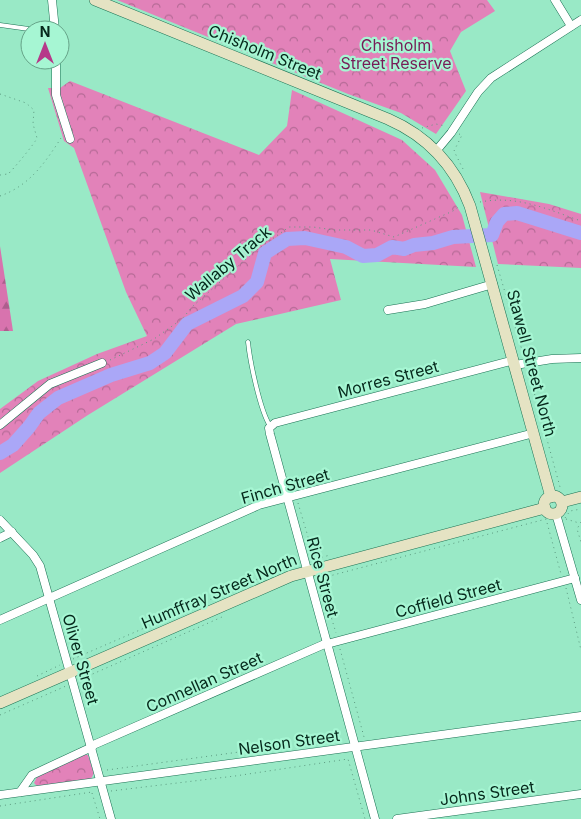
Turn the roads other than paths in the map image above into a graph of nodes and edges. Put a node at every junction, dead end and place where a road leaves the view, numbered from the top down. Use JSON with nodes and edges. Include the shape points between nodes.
{"nodes":[{"id":1,"x":52,"y":0,"type":"edge"},
{"id":2,"x":95,"y":0,"type":"edge"},
{"id":3,"x":555,"y":0,"type":"edge"},
{"id":4,"x":54,"y":20,"type":"edge"},
{"id":5,"x":581,"y":20,"type":"edge"},
{"id":6,"x":0,"y":25,"type":"edge"},
{"id":7,"x":572,"y":26,"type":"junction"},
{"id":8,"x":20,"y":28,"type":"edge"},
{"id":9,"x":56,"y":70,"type":"edge"},
{"id":10,"x":70,"y":139,"type":"dead end"},
{"id":11,"x":436,"y":151,"type":"junction"},
{"id":12,"x":481,"y":241,"type":"joint"},
{"id":13,"x":493,"y":284,"type":"junction"},
{"id":14,"x":388,"y":310,"type":"dead end"},
{"id":15,"x":248,"y":342,"type":"dead end"},
{"id":16,"x":581,"y":358,"type":"edge"},
{"id":17,"x":515,"y":362,"type":"junction"},
{"id":18,"x":102,"y":363,"type":"road end"},
{"id":19,"x":0,"y":425,"type":"edge"},
{"id":20,"x":270,"y":426,"type":"junction"},
{"id":21,"x":534,"y":433,"type":"junction"},
{"id":22,"x":556,"y":495,"type":"junction"},
{"id":23,"x":581,"y":497,"type":"edge"},
{"id":24,"x":287,"y":498,"type":"junction"},
{"id":25,"x":545,"y":508,"type":"junction"},
{"id":26,"x":560,"y":516,"type":"junction"},
{"id":27,"x":0,"y":520,"type":"edge"},
{"id":28,"x":12,"y":532,"type":"junction"},
{"id":29,"x":0,"y":538,"type":"edge"},
{"id":30,"x":309,"y":571,"type":"junction"},
{"id":31,"x":575,"y":578,"type":"junction"},
{"id":32,"x":50,"y":598,"type":"junction"},
{"id":33,"x":581,"y":600,"type":"edge"},
{"id":34,"x":0,"y":620,"type":"edge"},
{"id":35,"x":327,"y":644,"type":"junction"},
{"id":36,"x":71,"y":672,"type":"junction"},
{"id":37,"x":0,"y":704,"type":"edge"},
{"id":38,"x":581,"y":716,"type":"edge"},
{"id":39,"x":91,"y":746,"type":"junction"},
{"id":40,"x":355,"y":747,"type":"junction"},
{"id":41,"x":101,"y":781,"type":"junction"},
{"id":42,"x":20,"y":792,"type":"junction"},
{"id":43,"x":581,"y":794,"type":"edge"},
{"id":44,"x":0,"y":795,"type":"edge"},
{"id":45,"x":110,"y":819,"type":"edge"},
{"id":46,"x":375,"y":819,"type":"edge"},
{"id":47,"x":397,"y":819,"type":"edge"}],
"edges":[{"from":1,"to":4,"type":"street"},
{"from":2,"to":11,"type":"street","name":"Chisholm Street","via":[[388,118],[419,136]]},
{"from":3,"to":7,"type":"street"},
{"from":5,"to":7,"type":"street"},
{"from":6,"to":8,"type":"lane"},
{"from":7,"to":11,"type":"street","via":[[492,78],[474,97]]},
{"from":9,"to":10,"type":"street","via":[[56,92]]},
{"from":11,"to":12,"type":"street","name":"Chisholm Street","via":[[453,172],[469,203]]},
{"from":12,"to":13,"type":"street","name":"Stawell Street North"},
{"from":13,"to":14,"type":"street","via":[[425,304]]},
{"from":13,"to":17,"type":"street","name":"Stawell Street North"},
{"from":15,"to":20,"type":"lane","name":"Rice Street","via":[[258,391]]},
{"from":16,"to":17,"type":"street","name":"Morres Street"},
{"from":17,"to":20,"type":"street","name":"Morres Street"},
{"from":17,"to":21,"type":"street","name":"Stawell Street North"},
{"from":18,"to":19,"type":"street","via":[[50,384]]},
{"from":20,"to":24,"type":"street","name":"Rice Street"},
{"from":21,"to":22,"type":"street","name":"Stawell Street North"},
{"from":21,"to":24,"type":"street","name":"Finch Street"},
{"from":22,"to":23,"type":"street"},
{"from":22,"to":25,"type":"street","via":[[546,501]]},
{"from":22,"to":26,"type":"street","via":[[562,508]]},
{"from":24,"to":30,"type":"street","name":"Rice Street"},
{"from":24,"to":32,"type":"street","name":"Finch Street","via":[[259,505]]},
{"from":25,"to":26,"type":"street","via":[[549,513]]},
{"from":25,"to":30,"type":"street","name":"Humffray Street North"},
{"from":26,"to":31,"type":"street"},
{"from":27,"to":28,"type":"street","name":"Oliver Street"},
{"from":28,"to":29,"type":"street"},
{"from":28,"to":32,"type":"street","name":"Oliver Street","via":[[38,560]]},
{"from":30,"to":35,"type":"street","name":"Rice Street"},
{"from":30,"to":36,"type":"street","name":"Humffray Street North","via":[[273,582]]},
{"from":31,"to":33,"type":"street"},
{"from":31,"to":35,"type":"street","name":"Coffield Street"},
{"from":32,"to":34,"type":"street","name":"Finch Street"},
{"from":32,"to":36,"type":"street","name":"Oliver Street"},
{"from":35,"to":39,"type":"street","name":"Connellan Street"},
{"from":35,"to":40,"type":"street","name":"Rice Street"},
{"from":36,"to":37,"type":"street","name":"Humffray Street North"},
{"from":36,"to":39,"type":"street","name":"Oliver Street"},
{"from":38,"to":40,"type":"street","name":"Nelson Street"},
{"from":39,"to":41,"type":"street","name":"Oliver Street"},
{"from":39,"to":42,"type":"street","name":"Connellan Street","via":[[32,775]]},
{"from":40,"to":41,"type":"street","name":"Nelson Street"},
{"from":40,"to":46,"type":"street","name":"Rice Street"},
{"from":41,"to":42,"type":"street","name":"Nelson Street"},
{"from":41,"to":45,"type":"street","name":"Oliver Street"},
{"from":42,"to":44,"type":"street","name":"Nelson Street"},
{"from":43,"to":47,"type":"street","name":"Johns Street"}]}
